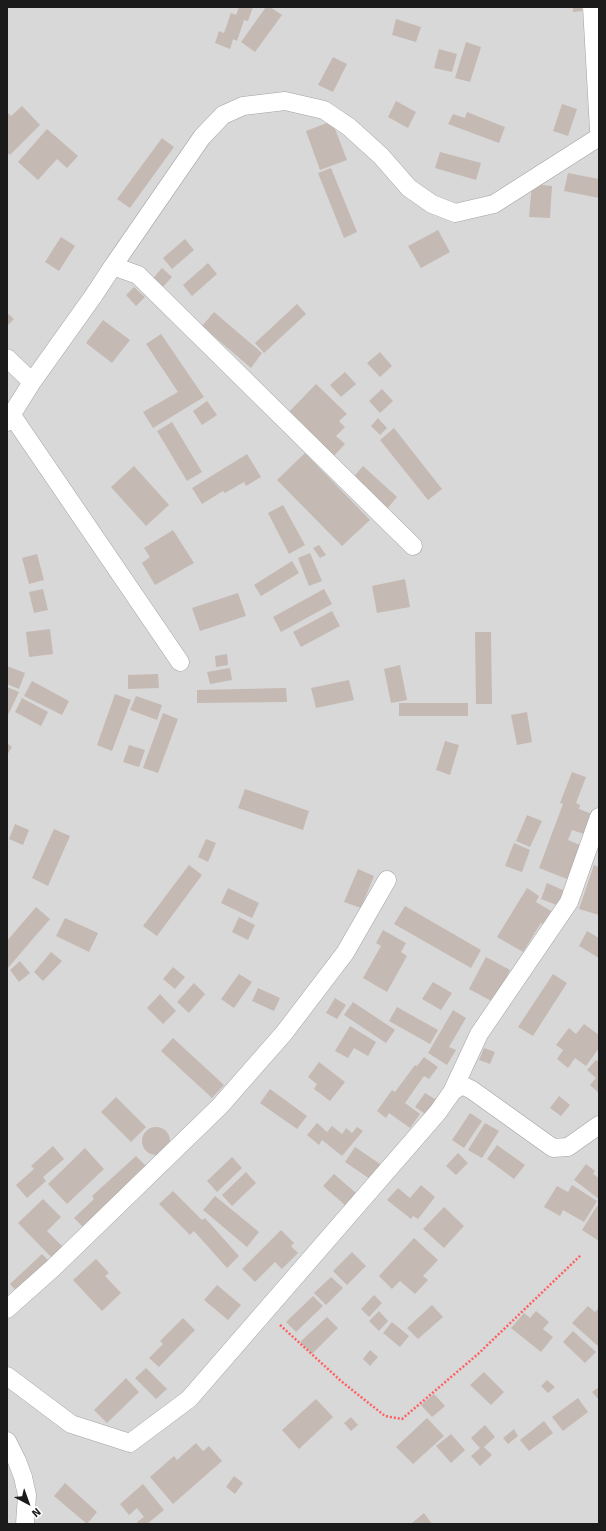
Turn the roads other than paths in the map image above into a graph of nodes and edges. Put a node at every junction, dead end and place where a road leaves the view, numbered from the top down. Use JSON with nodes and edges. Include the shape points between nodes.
{"nodes":[{"id":1,"x":592,"y":7,"type":"edge"},
{"id":2,"x":599,"y":130,"type":"edge"},
{"id":3,"x":599,"y":137,"type":"edge"},
{"id":4,"x":113,"y":266,"type":"junction"},
{"id":5,"x":7,"y":358,"type":"edge"},
{"id":6,"x":32,"y":382,"type":"junction"},
{"id":7,"x":9,"y":418,"type":"edge"},
{"id":8,"x":413,"y":546,"type":"dead end"},
{"id":9,"x":180,"y":662,"type":"dead end"},
{"id":10,"x":599,"y":816,"type":"edge"},
{"id":11,"x":387,"y":880,"type":"dead end"},
{"id":12,"x":452,"y":1092,"type":"junction"},
{"id":13,"x":599,"y":1125,"type":"edge"},
{"id":14,"x":7,"y":1309,"type":"edge"},
{"id":15,"x":7,"y":1376,"type":"edge"},
{"id":16,"x":7,"y":1442,"type":"edge"},
{"id":17,"x":25,"y":1524,"type":"edge"}],
"edges":[{"from":1,"to":2,"type":"street"},
{"from":3,"to":4,"type":"street","via":[[494,204],[455,213],[432,204],[410,188],[381,156],[349,127],[324,110],[285,101],[243,106],[223,115],[202,137]]},
{"from":4,"to":6,"type":"street"},
{"from":4,"to":8,"type":"street","via":[[138,275]]},
{"from":5,"to":6,"type":"street"},
{"from":6,"to":7,"type":"street"},
{"from":7,"to":9,"type":"street"},
{"from":10,"to":12,"type":"street","via":[[568,902],[479,1034]]},
{"from":11,"to":14,"type":"street","via":[[345,953],[284,1033],[220,1106],[53,1268]]},
{"from":12,"to":13,"type":"street","via":[[462,1085],[472,1090],[553,1148],[568,1147]]},
{"from":12,"to":15,"type":"street","via":[[438,1112],[189,1399],[130,1443],[71,1424]]},
{"from":16,"to":17,"type":"street","via":[[17,1461],[27,1495]]}]}
